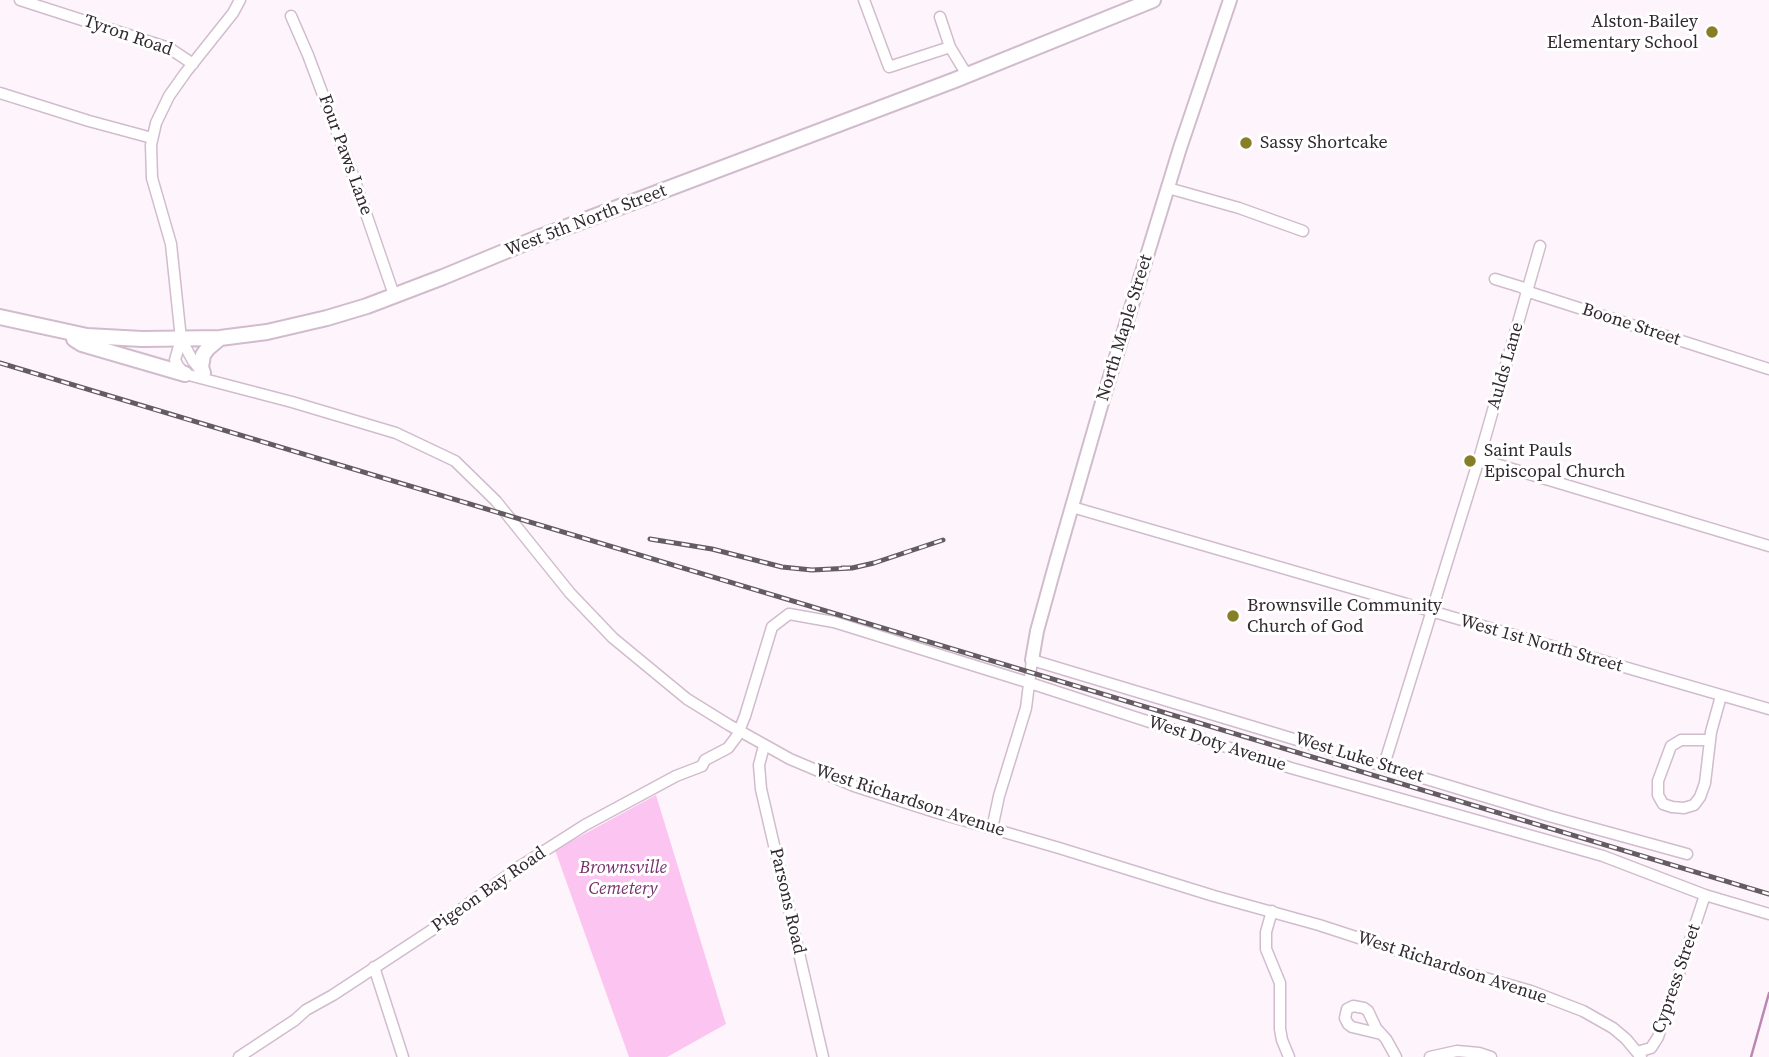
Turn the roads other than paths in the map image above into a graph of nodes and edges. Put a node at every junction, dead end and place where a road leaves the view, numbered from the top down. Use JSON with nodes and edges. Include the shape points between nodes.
{"nodes":[{"id":1,"x":20,"y":0,"type":"edge"},
{"id":2,"x":240,"y":0,"type":"edge"},
{"id":3,"x":864,"y":0,"type":"edge"},
{"id":4,"x":1153,"y":0,"type":"edge"},
{"id":5,"x":1230,"y":0,"type":"edge"},
{"id":6,"x":291,"y":16,"type":"dead end"},
{"id":7,"x":940,"y":17,"type":"dead end"},
{"id":8,"x":950,"y":47,"type":"junction"},
{"id":9,"x":193,"y":64,"type":"junction"},
{"id":10,"x":967,"y":75,"type":"junction"},
{"id":11,"x":0,"y":93,"type":"edge"},
{"id":12,"x":152,"y":138,"type":"junction"},
{"id":13,"x":1168,"y":188,"type":"junction"},
{"id":14,"x":1303,"y":231,"type":"dead end"},
{"id":15,"x":1540,"y":246,"type":"dead end"},
{"id":16,"x":1494,"y":279,"type":"dead end"},
{"id":17,"x":1527,"y":290,"type":"junction"},
{"id":18,"x":394,"y":295,"type":"junction"},
{"id":19,"x":0,"y":317,"type":"edge"},
{"id":20,"x":69,"y":332,"type":"junction"},
{"id":21,"x":220,"y":338,"type":"junction"},
{"id":22,"x":181,"y":339,"type":"junction"},
{"id":23,"x":1769,"y":369,"type":"edge"},
{"id":24,"x":203,"y":373,"type":"junction"},
{"id":25,"x":185,"y":374,"type":"junction"},
{"id":26,"x":227,"y":385,"type":"junction"},
{"id":27,"x":1479,"y":459,"type":"junction"},
{"id":28,"x":1072,"y":508,"type":"junction"},
{"id":29,"x":1769,"y":546,"type":"edge"},
{"id":30,"x":1432,"y":612,"type":"junction"},
{"id":31,"x":1032,"y":660,"type":"junction"},
{"id":32,"x":1030,"y":683,"type":"junction"},
{"id":33,"x":1721,"y":696,"type":"junction"},
{"id":34,"x":1769,"y":709,"type":"edge"},
{"id":35,"x":739,"y":731,"type":"junction"},
{"id":36,"x":1710,"y":740,"type":"junction"},
{"id":37,"x":764,"y":746,"type":"junction"},
{"id":38,"x":1384,"y":765,"type":"junction"},
{"id":39,"x":992,"y":829,"type":"junction"},
{"id":40,"x":1687,"y":853,"type":"dead end"},
{"id":41,"x":1705,"y":895,"type":"junction"},
{"id":42,"x":1272,"y":911,"type":"junction"},
{"id":43,"x":1769,"y":914,"type":"edge"},
{"id":44,"x":374,"y":967,"type":"junction"},
{"id":45,"x":1381,"y":1034,"type":"dead end"},
{"id":46,"x":1639,"y":1054,"type":"edge"},
{"id":47,"x":239,"y":1057,"type":"edge"},
{"id":48,"x":403,"y":1057,"type":"edge"},
{"id":49,"x":823,"y":1057,"type":"edge"},
{"id":50,"x":1290,"y":1057,"type":"edge"},
{"id":51,"x":1396,"y":1057,"type":"edge"},
{"id":52,"x":1430,"y":1057,"type":"edge"},
{"id":53,"x":1491,"y":1057,"type":"edge"}],
"edges":[{"from":1,"to":9,"type":"street","name":"Tyron Road","via":[[169,48]]},
{"from":2,"to":9,"type":"street"},
{"from":3,"to":8,"type":"street","via":[[889,67]]},
{"from":4,"to":10,"type":"main road","name":"West 5th North Street"},
{"from":5,"to":13,"type":"street","name":"North Maple Street"},
{"from":6,"to":18,"type":"street","name":"Four Paws Lane"},
{"from":7,"to":8,"type":"street"},
{"from":8,"to":10,"type":"street"},
{"from":9,"to":12,"type":"street","via":[[170,96]]},
{"from":10,"to":18,"type":"main road","name":"West 5th North Street"},
{"from":11,"to":12,"type":"street"},
{"from":12,"to":22,"type":"street","via":[[152,178],[171,244]]},
{"from":13,"to":14,"type":"street"},
{"from":13,"to":28,"type":"street","name":"North Maple Street"},
{"from":15,"to":17,"type":"street","name":"Aulds Lane"},
{"from":16,"to":17,"type":"street","name":"Boone Street"},
{"from":17,"to":23,"type":"street","name":"Boone Street"},
{"from":17,"to":27,"type":"street","name":"Aulds Lane"},
{"from":18,"to":21,"type":"main road","name":"West 5th North Street","via":[[303,324]]},
{"from":19,"to":20,"type":"main road","name":"West 5th North Street"},
{"from":20,"to":22,"type":"main road","name":"West 5th North Street"},
{"from":20,"to":25,"type":"main road","via":[[82,344]]},
{"from":21,"to":22,"type":"main road","name":"West 5th North Street"},
{"from":21,"to":24,"type":"main road","via":[[203,355]]},
{"from":22,"to":24,"type":"street","name":"West Richardson Avenue"},
{"from":22,"to":25,"type":"street","via":[[175,360]]},
{"from":24,"to":26,"type":"street","name":"West Richardson Avenue"},
{"from":25,"to":26,"type":"street","name":"West Richardson Avenue"},
{"from":26,"to":35,"type":"street","name":"West Richardson Avenue","via":[[396,433],[455,461],[496,501],[613,638],[688,699]]},
{"from":27,"to":29,"type":"street"},
{"from":27,"to":30,"type":"street","name":"Aulds Lane"},
{"from":28,"to":30,"type":"street","name":"West 1st North Street"},
{"from":28,"to":31,"type":"street","name":"North Maple Street"},
{"from":30,"to":33,"type":"street","name":"West 1st North Street"},
{"from":30,"to":38,"type":"street","name":"Aulds Lane"},
{"from":31,"to":32,"type":"street"},
{"from":31,"to":38,"type":"street","name":"West Luke Street"},
{"from":32,"to":35,"type":"street","name":"West Doty Avenue","via":[[834,622],[789,614],[772,627]]},
{"from":32,"to":39,"type":"street"},
{"from":32,"to":41,"type":"street","name":"West Doty Avenue","via":[[1292,768],[1603,856]]},
{"from":33,"to":34,"type":"street","name":"West 1st North Street"},
{"from":33,"to":36,"type":"street"},
{"from":35,"to":37,"type":"street","name":"West Richardson Avenue"},
{"from":35,"to":44,"type":"street","name":"Pigeon Bay Road","via":[[728,748],[702,766],[585,825]]},
{"from":36,"to":36,"type":"street","via":[[1700,797],[1684,807],[1664,804],[1658,795],[1658,781],[1671,746],[1681,740]]},
{"from":37,"to":39,"type":"street","name":"West Richardson Avenue","via":[[854,786]]},
{"from":37,"to":49,"type":"street","name":"Parsons Road","via":[[759,765],[761,789]]},
{"from":38,"to":40,"type":"street","name":"West Luke Street"},
{"from":39,"to":42,"type":"street","name":"West Richardson Avenue"},
{"from":41,"to":43,"type":"street","name":"West Doty Avenue"},
{"from":41,"to":46,"type":"street","name":"Cypress Street","via":[[1658,1037],[1651,1048]]},
{"from":42,"to":46,"type":"street","name":"West Richardson Avenue","via":[[1583,1011],[1613,1028]]},
{"from":42,"to":50,"type":"street","via":[[1266,949],[1280,983],[1280,1029]]},
{"from":44,"to":47,"type":"street","name":"Pigeon Bay Road"},
{"from":44,"to":48,"type":"street"},
{"from":45,"to":51,"type":"street"},
{"from":52,"to":53,"type":"street","via":[[1457,1051]]}]}
